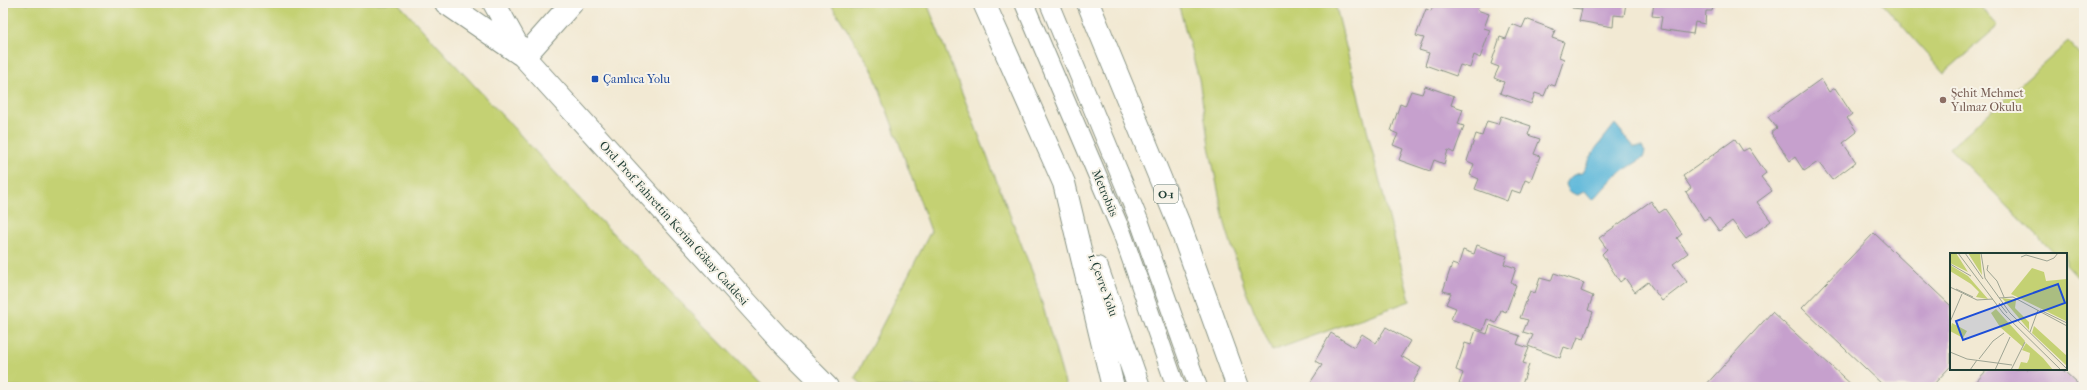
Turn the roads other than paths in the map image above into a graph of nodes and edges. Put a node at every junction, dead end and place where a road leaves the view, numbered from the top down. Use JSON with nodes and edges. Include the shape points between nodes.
{"nodes":[{"id":1,"x":446,"y":3,"type":"edge"},
{"id":2,"x":494,"y":3,"type":"edge"},
{"id":3,"x":572,"y":3,"type":"edge"},
{"id":4,"x":984,"y":3,"type":"edge"},
{"id":5,"x":1024,"y":3,"type":"edge"},
{"id":6,"x":1049,"y":3,"type":"edge"},
{"id":7,"x":1088,"y":3,"type":"edge"},
{"id":8,"x":524,"y":57,"type":"junction"},
{"id":9,"x":1064,"y":183,"type":"junction"},
{"id":10,"x":827,"y":387,"type":"edge"},
{"id":11,"x":1113,"y":387,"type":"edge"},
{"id":12,"x":1139,"y":387,"type":"edge"},
{"id":13,"x":1176,"y":387,"type":"edge"},
{"id":14,"x":1198,"y":387,"type":"edge"},
{"id":15,"x":1238,"y":387,"type":"edge"}],
"edges":[{"from":1,"to":8,"type":"main road","name":"Ord. Prof. Fahrettin Kerim Gökay Caddesi"},
{"from":2,"to":8,"type":"main road","name":"Ord. Prof. Fahrettin Kerim Gökay Caddesi"},
{"from":3,"to":8,"type":"main road"},
{"from":4,"to":9,"type":"main road"},
{"from":5,"to":13,"type":"lane","name":"Metrobüs","via":[[1122,233]]},
{"from":6,"to":14,"type":"lane","name":"Metrobüs","via":[[1140,223]]},
{"from":7,"to":15,"type":"main road","number":"O-1","via":[[1181,229]]},
{"from":8,"to":10,"type":"main road","name":"Ord. Prof. Fahrettin Kerim Gökay Caddesi","via":[[786,346]]},
{"from":9,"to":11,"type":"main road"},
{"from":9,"to":12,"type":"main road","name":"1. Çevre Yolu"}]}
